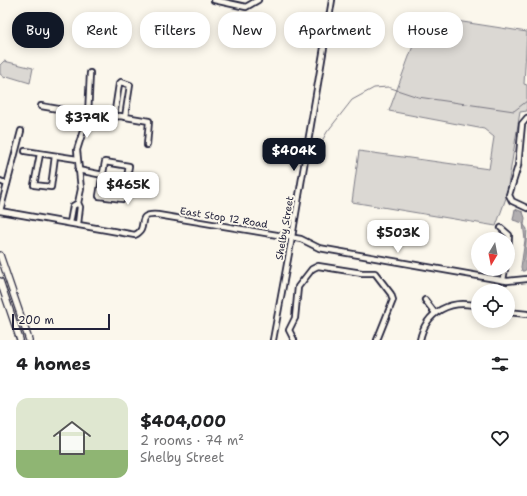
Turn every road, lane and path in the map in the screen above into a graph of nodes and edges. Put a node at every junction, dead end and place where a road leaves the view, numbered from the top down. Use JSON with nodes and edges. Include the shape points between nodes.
{"nodes":[{"id":1,"x":214,"y":0,"type":"edge"},
{"id":2,"x":258,"y":0,"type":"edge"},
{"id":3,"x":332,"y":0,"type":"edge"},
{"id":4,"x":90,"y":73,"type":"dead end"},
{"id":5,"x":41,"y":106,"type":"dead end"},
{"id":6,"x":114,"y":117,"type":"junction"},
{"id":7,"x":125,"y":117,"type":"junction"},
{"id":8,"x":87,"y":118,"type":"junction"},
{"id":9,"x":527,"y":118,"type":"edge"},
{"id":10,"x":21,"y":131,"type":"dead end"},
{"id":11,"x":148,"y":145,"type":"dead end"},
{"id":12,"x":25,"y":151,"type":"dead end"},
{"id":13,"x":40,"y":154,"type":"junction"},
{"id":14,"x":55,"y":156,"type":"junction"},
{"id":15,"x":77,"y":159,"type":"junction"},
{"id":16,"x":78,"y":170,"type":"junction"},
{"id":17,"x":103,"y":175,"type":"junction"},
{"id":18,"x":0,"y":182,"type":"edge"},
{"id":19,"x":7,"y":184,"type":"junction"},
{"id":20,"x":78,"y":203,"type":"junction"},
{"id":21,"x":527,"y":208,"type":"edge"},
{"id":22,"x":0,"y":211,"type":"edge"},
{"id":23,"x":70,"y":223,"type":"junction"},
{"id":24,"x":78,"y":224,"type":"junction"},
{"id":25,"x":501,"y":228,"type":"dead end"},
{"id":26,"x":506,"y":232,"type":"edge"},
{"id":27,"x":292,"y":237,"type":"junction"},
{"id":28,"x":0,"y":255,"type":"edge"},
{"id":29,"x":504,"y":276,"type":"edge"},
{"id":30,"x":527,"y":279,"type":"edge"},
{"id":31,"x":503,"y":280,"type":"junction"},
{"id":32,"x":0,"y":281,"type":"edge"},
{"id":33,"x":425,"y":300,"type":"dead end"},
{"id":34,"x":471,"y":305,"type":"edge"},
{"id":35,"x":435,"y":313,"type":"junction"},
{"id":36,"x":515,"y":313,"type":"edge"},
{"id":37,"x":527,"y":314,"type":"edge"},
{"id":38,"x":20,"y":340,"type":"edge"},
{"id":39,"x":29,"y":340,"type":"edge"},
{"id":40,"x":272,"y":340,"type":"edge"},
{"id":41,"x":294,"y":340,"type":"edge"},
{"id":42,"x":377,"y":340,"type":"edge"},
{"id":43,"x":420,"y":340,"type":"edge"}],
"edges":[{"from":1,"to":2,"type":"street","via":[[246,7]]},
{"from":3,"to":27,"type":"street","name":"Shelby Street"},
{"from":4,"to":8,"type":"street"},
{"from":5,"to":8,"type":"street"},
{"from":6,"to":7,"type":"street"},
{"from":6,"to":7,"type":"street","via":[[121,82],[130,85]]},
{"from":6,"to":8,"type":"street","via":[[99,120]]},
{"from":7,"to":11,"type":"street","via":[[150,121]]},
{"from":8,"to":15,"type":"street","via":[[78,141]]},
{"from":9,"to":21,"type":"street","via":[[522,126],[518,166],[509,197]]},
{"from":10,"to":19,"type":"street"},
{"from":12,"to":13,"type":"street"},
{"from":13,"to":14,"type":"street"},
{"from":13,"to":14,"type":"street","via":[[34,185],[50,187]]},
{"from":14,"to":15,"type":"street"},
{"from":15,"to":16,"type":"street"},
{"from":16,"to":17,"type":"street"},
{"from":16,"to":20,"type":"street","via":[[81,190]]},
{"from":17,"to":17,"type":"street","via":[[100,196],[123,199],[129,166],[105,162]]},
{"from":18,"to":19,"type":"street"},
{"from":19,"to":22,"type":"street"},
{"from":20,"to":23,"type":"street","via":[[73,206]]},
{"from":20,"to":24,"type":"street"},
{"from":22,"to":23,"type":"street","name":"East Stop 12 Road"},
{"from":23,"to":24,"type":"street","name":"East Stop 12 Road"},
{"from":24,"to":27,"type":"street","name":"East Stop 12 Road","via":[[135,234],[140,231],[148,214]]},
{"from":25,"to":26,"type":"street"},
{"from":27,"to":31,"type":"street","via":[[319,248]]},
{"from":27,"to":40,"type":"street","name":"Shelby Street"},
{"from":28,"to":39,"type":"main road"},
{"from":29,"to":31,"type":"street"},
{"from":30,"to":31,"type":"street"},
{"from":32,"to":38,"type":"main road"},
{"from":33,"to":35,"type":"street"},
{"from":34,"to":35,"type":"street","via":[[458,304]]},
{"from":35,"to":43,"type":"street","via":[[426,324]]},
{"from":36,"to":37,"type":"street"},
{"from":41,"to":42,"type":"street","via":[[289,334],[289,329],[295,318],[298,287],[314,268],[322,266],[378,275],[392,300]]}]}
